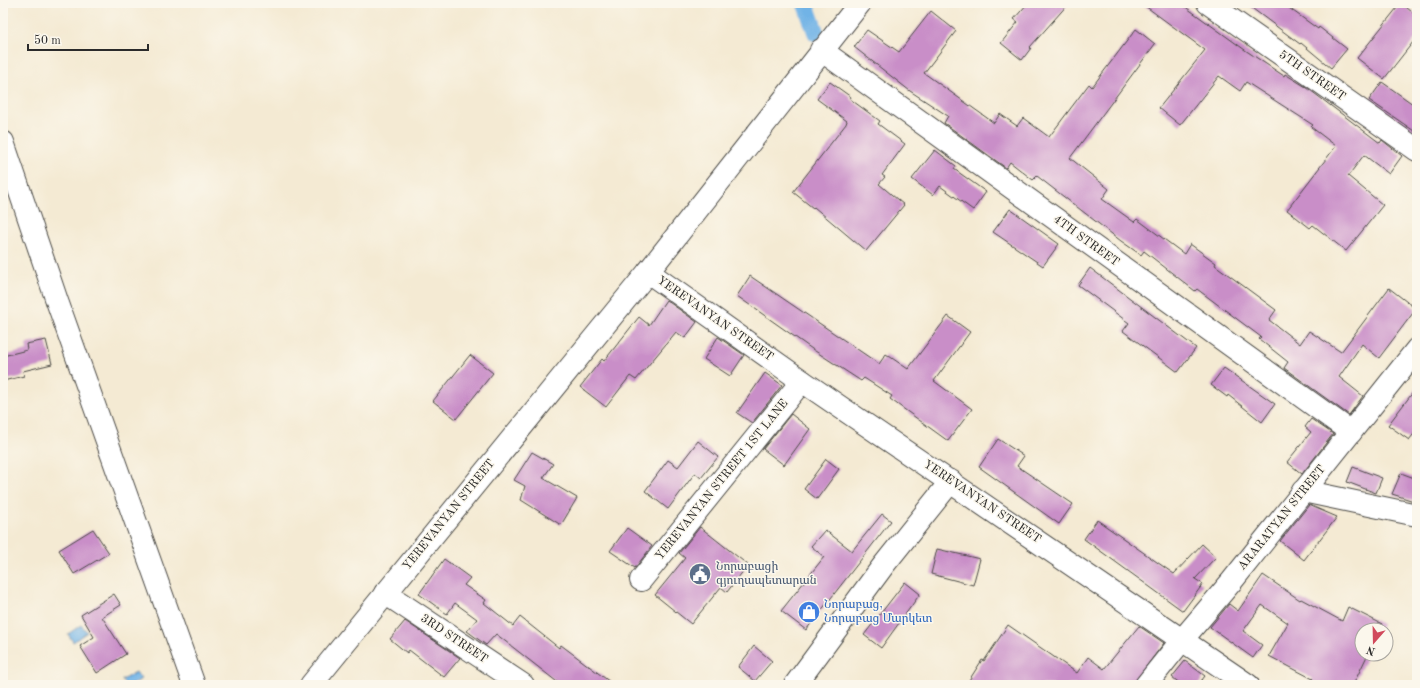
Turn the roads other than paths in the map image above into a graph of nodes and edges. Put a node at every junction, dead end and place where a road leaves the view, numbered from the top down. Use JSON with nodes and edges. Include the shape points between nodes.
{"nodes":[{"id":1,"x":860,"y":3,"type":"edge"},
{"id":2,"x":1208,"y":3,"type":"edge"},
{"id":3,"x":821,"y":50,"type":"junction"},
{"id":4,"x":3,"y":142,"type":"edge"},
{"id":5,"x":1417,"y":150,"type":"edge"},
{"id":6,"x":648,"y":272,"type":"junction"},
{"id":7,"x":1417,"y":349,"type":"edge"},
{"id":8,"x":802,"y":381,"type":"junction"},
{"id":9,"x":1351,"y":432,"type":"junction"},
{"id":10,"x":951,"y":481,"type":"junction"},
{"id":11,"x":1303,"y":491,"type":"junction"},
{"id":12,"x":1417,"y":515,"type":"edge"},
{"id":13,"x":641,"y":580,"type":"dead end"},
{"id":14,"x":385,"y":593,"type":"junction"},
{"id":15,"x":1182,"y":640,"type":"junction"},
{"id":16,"x":194,"y":685,"type":"edge"},
{"id":17,"x":311,"y":685,"type":"edge"},
{"id":18,"x":523,"y":685,"type":"edge"},
{"id":19,"x":794,"y":685,"type":"edge"},
{"id":20,"x":1146,"y":685,"type":"edge"},
{"id":21,"x":1248,"y":685,"type":"edge"}],
"edges":[{"from":1,"to":3,"type":"main road"},
{"from":2,"to":5,"type":"main road","name":"5TH STREET"},
{"from":3,"to":6,"type":"main road"},
{"from":3,"to":9,"type":"main road","name":"4TH STREET"},
{"from":4,"to":16,"type":"main road"},
{"from":6,"to":8,"type":"main road","name":"YEREVANYAN STREET"},
{"from":6,"to":14,"type":"main road","name":"YEREVANYAN STREET"},
{"from":7,"to":9,"type":"main road","name":"ARARATYAN STREET"},
{"from":8,"to":10,"type":"main road","name":"YEREVANYAN STREET"},
{"from":8,"to":13,"type":"main road","name":"YEREVANYAN STREET 1ST LANE"},
{"from":9,"to":11,"type":"main road","name":"ARARATYAN STREET"},
{"from":10,"to":15,"type":"main road","name":"YEREVANYAN STREET"},
{"from":10,"to":19,"type":"main road","via":[[883,566]]},
{"from":11,"to":12,"type":"main road"},
{"from":11,"to":15,"type":"main road","name":"ARARATYAN STREET"},
{"from":14,"to":17,"type":"main road","name":"YEREVANYAN STREET"},
{"from":14,"to":18,"type":"main road","name":"3RD STREET"},
{"from":15,"to":20,"type":"main road","name":"ARARATYAN STREET"},
{"from":15,"to":21,"type":"main road","name":"YEREVANYAN STREET"}]}
